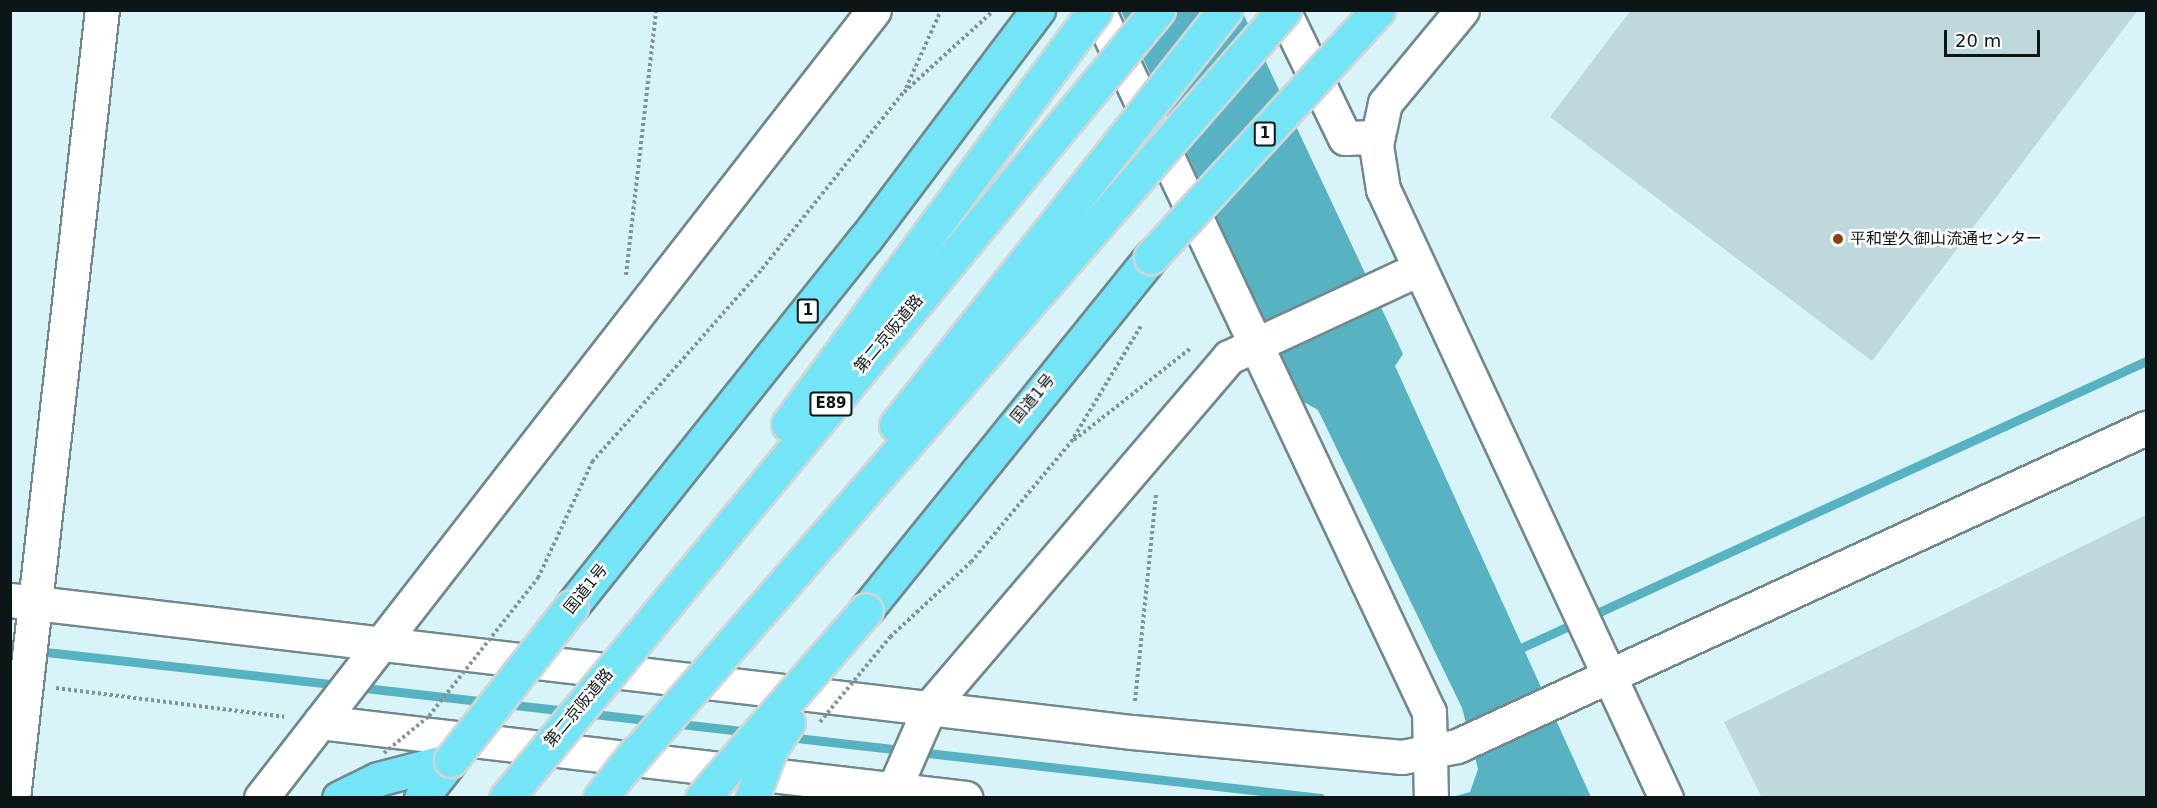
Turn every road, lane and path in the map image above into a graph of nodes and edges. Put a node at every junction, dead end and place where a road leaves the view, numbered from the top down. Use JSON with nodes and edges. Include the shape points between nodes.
{"nodes":[{"id":1,"x":102,"y":10,"type":"edge"},
{"id":2,"x":656,"y":10,"type":"edge"},
{"id":3,"x":874,"y":10,"type":"edge"},
{"id":4,"x":941,"y":10,"type":"edge"},
{"id":5,"x":994,"y":10,"type":"edge"},
{"id":6,"x":1038,"y":10,"type":"edge"},
{"id":7,"x":1096,"y":10,"type":"edge"},
{"id":8,"x":1158,"y":10,"type":"edge"},
{"id":9,"x":1225,"y":10,"type":"edge"},
{"id":10,"x":1283,"y":10,"type":"edge"},
{"id":11,"x":1378,"y":10,"type":"edge"},
{"id":12,"x":1462,"y":10,"type":"edge"},
{"id":13,"x":904,"y":92,"type":"junction"},
{"id":14,"x":1377,"y":137,"type":"junction"},
{"id":15,"x":1419,"y":269,"type":"junction"},
{"id":16,"x":636,"y":316,"type":"junction"},
{"id":17,"x":1144,"y":320,"type":"dead end"},
{"id":18,"x":1201,"y":340,"type":"dead end"},
{"id":19,"x":1256,"y":343,"type":"junction"},
{"id":20,"x":2146,"y":428,"type":"edge"},
{"id":21,"x":1163,"y":433,"type":"junction"},
{"id":22,"x":1071,"y":442,"type":"junction"},
{"id":23,"x":25,"y":610,"type":"edge"},
{"id":24,"x":839,"y":645,"type":"junction"},
{"id":25,"x":378,"y":647,"type":"junction"},
{"id":26,"x":1612,"y":674,"type":"junction"},
{"id":27,"x":24,"y":677,"type":"junction"},
{"id":28,"x":924,"y":715,"type":"junction"},
{"id":29,"x":323,"y":718,"type":"junction"},
{"id":30,"x":816,"y":727,"type":"dead end"},
{"id":31,"x":561,"y":729,"type":"junction"},
{"id":32,"x":1132,"y":732,"type":"junction"},
{"id":33,"x":384,"y":753,"type":"dead end"},
{"id":34,"x":451,"y":760,"type":"junction"},
{"id":35,"x":1439,"y":767,"type":"edge"},
{"id":36,"x":622,"y":770,"type":"junction"},
{"id":37,"x":896,"y":788,"type":"edge"},
{"id":38,"x":13,"y":798,"type":"edge"},
{"id":39,"x":261,"y":798,"type":"edge"},
{"id":40,"x":339,"y":798,"type":"edge"},
{"id":41,"x":421,"y":798,"type":"edge"},
{"id":42,"x":506,"y":798,"type":"edge"},
{"id":43,"x":600,"y":798,"type":"edge"},
{"id":44,"x":702,"y":798,"type":"edge"},
{"id":45,"x":752,"y":798,"type":"edge"},
{"id":46,"x":966,"y":798,"type":"edge"},
{"id":47,"x":1666,"y":798,"type":"edge"}],
"edges":[{"from":1,"to":23,"type":"street"},
{"from":2,"to":16,"type":"path","via":[[623,297]]},
{"from":3,"to":16,"type":"street"},
{"from":4,"to":13,"type":"path"},
{"from":5,"to":13,"type":"path"},
{"from":6,"to":34,"type":"highway","name":"国道1号","number":"1","bridge":true,"via":[[867,238]]},
{"from":7,"to":19,"type":"street"},
{"from":7,"to":31,"type":"highway","bridge":true},
{"from":8,"to":31,"type":"highway","name":"第二京阪道路","number":"E89","bridge":true},
{"from":9,"to":36,"type":"highway","bridge":true},
{"from":10,"to":14,"type":"street","via":[[1345,138]]},
{"from":10,"to":36,"type":"highway","bridge":true},
{"from":11,"to":24,"type":"highway","name":"国道1号","number":"1","bridge":true,"via":[[1151,257]]},
{"from":12,"to":14,"type":"street","via":[[1385,103]]},
{"from":13,"to":33,"type":"path","bridge":true,"via":[[762,269],[592,462],[538,578],[429,716]]},
{"from":14,"to":15,"type":"street","via":[[1383,189]]},
{"from":15,"to":19,"type":"street","via":[[1372,286]]},
{"from":15,"to":26,"type":"street"},
{"from":16,"to":25,"type":"street"},
{"from":17,"to":22,"type":"path"},
{"from":18,"to":22,"type":"path"},
{"from":19,"to":21,"type":"street","via":[[1229,357]]},
{"from":19,"to":35,"type":"street","via":[[1429,712]]},
{"from":20,"to":26,"type":"street"},
{"from":21,"to":28,"type":"street"},
{"from":21,"to":32,"type":"path"},
{"from":22,"to":30,"type":"path","bridge":true,"via":[[971,562],[890,637]]},
{"from":23,"to":25,"type":"street"},
{"from":23,"to":27,"type":"street"},
{"from":24,"to":44,"type":"highway","name":"国道1号","number":"1","bridge":true},
{"from":24,"to":45,"type":"highway","bridge":true,"via":[[770,750]]},
{"from":25,"to":28,"type":"street"},
{"from":25,"to":29,"type":"street"},
{"from":26,"to":35,"type":"street","via":[[1566,693]]},
{"from":26,"to":47,"type":"street"},
{"from":27,"to":29,"type":"path"},
{"from":27,"to":38,"type":"street"},
{"from":28,"to":32,"type":"street"},
{"from":28,"to":37,"type":"street"},
{"from":29,"to":37,"type":"street"},
{"from":29,"to":39,"type":"street"},
{"from":31,"to":42,"type":"highway","name":"第二京阪道路","number":"E89","bridge":true},
{"from":32,"to":35,"type":"street","via":[[1402,758]]},
{"from":34,"to":40,"type":"highway","via":[[378,778]]},
{"from":34,"to":41,"type":"highway","name":"国道1号","number":"1"},
{"from":36,"to":43,"type":"highway","bridge":true},
{"from":37,"to":46,"type":"street"}]}
